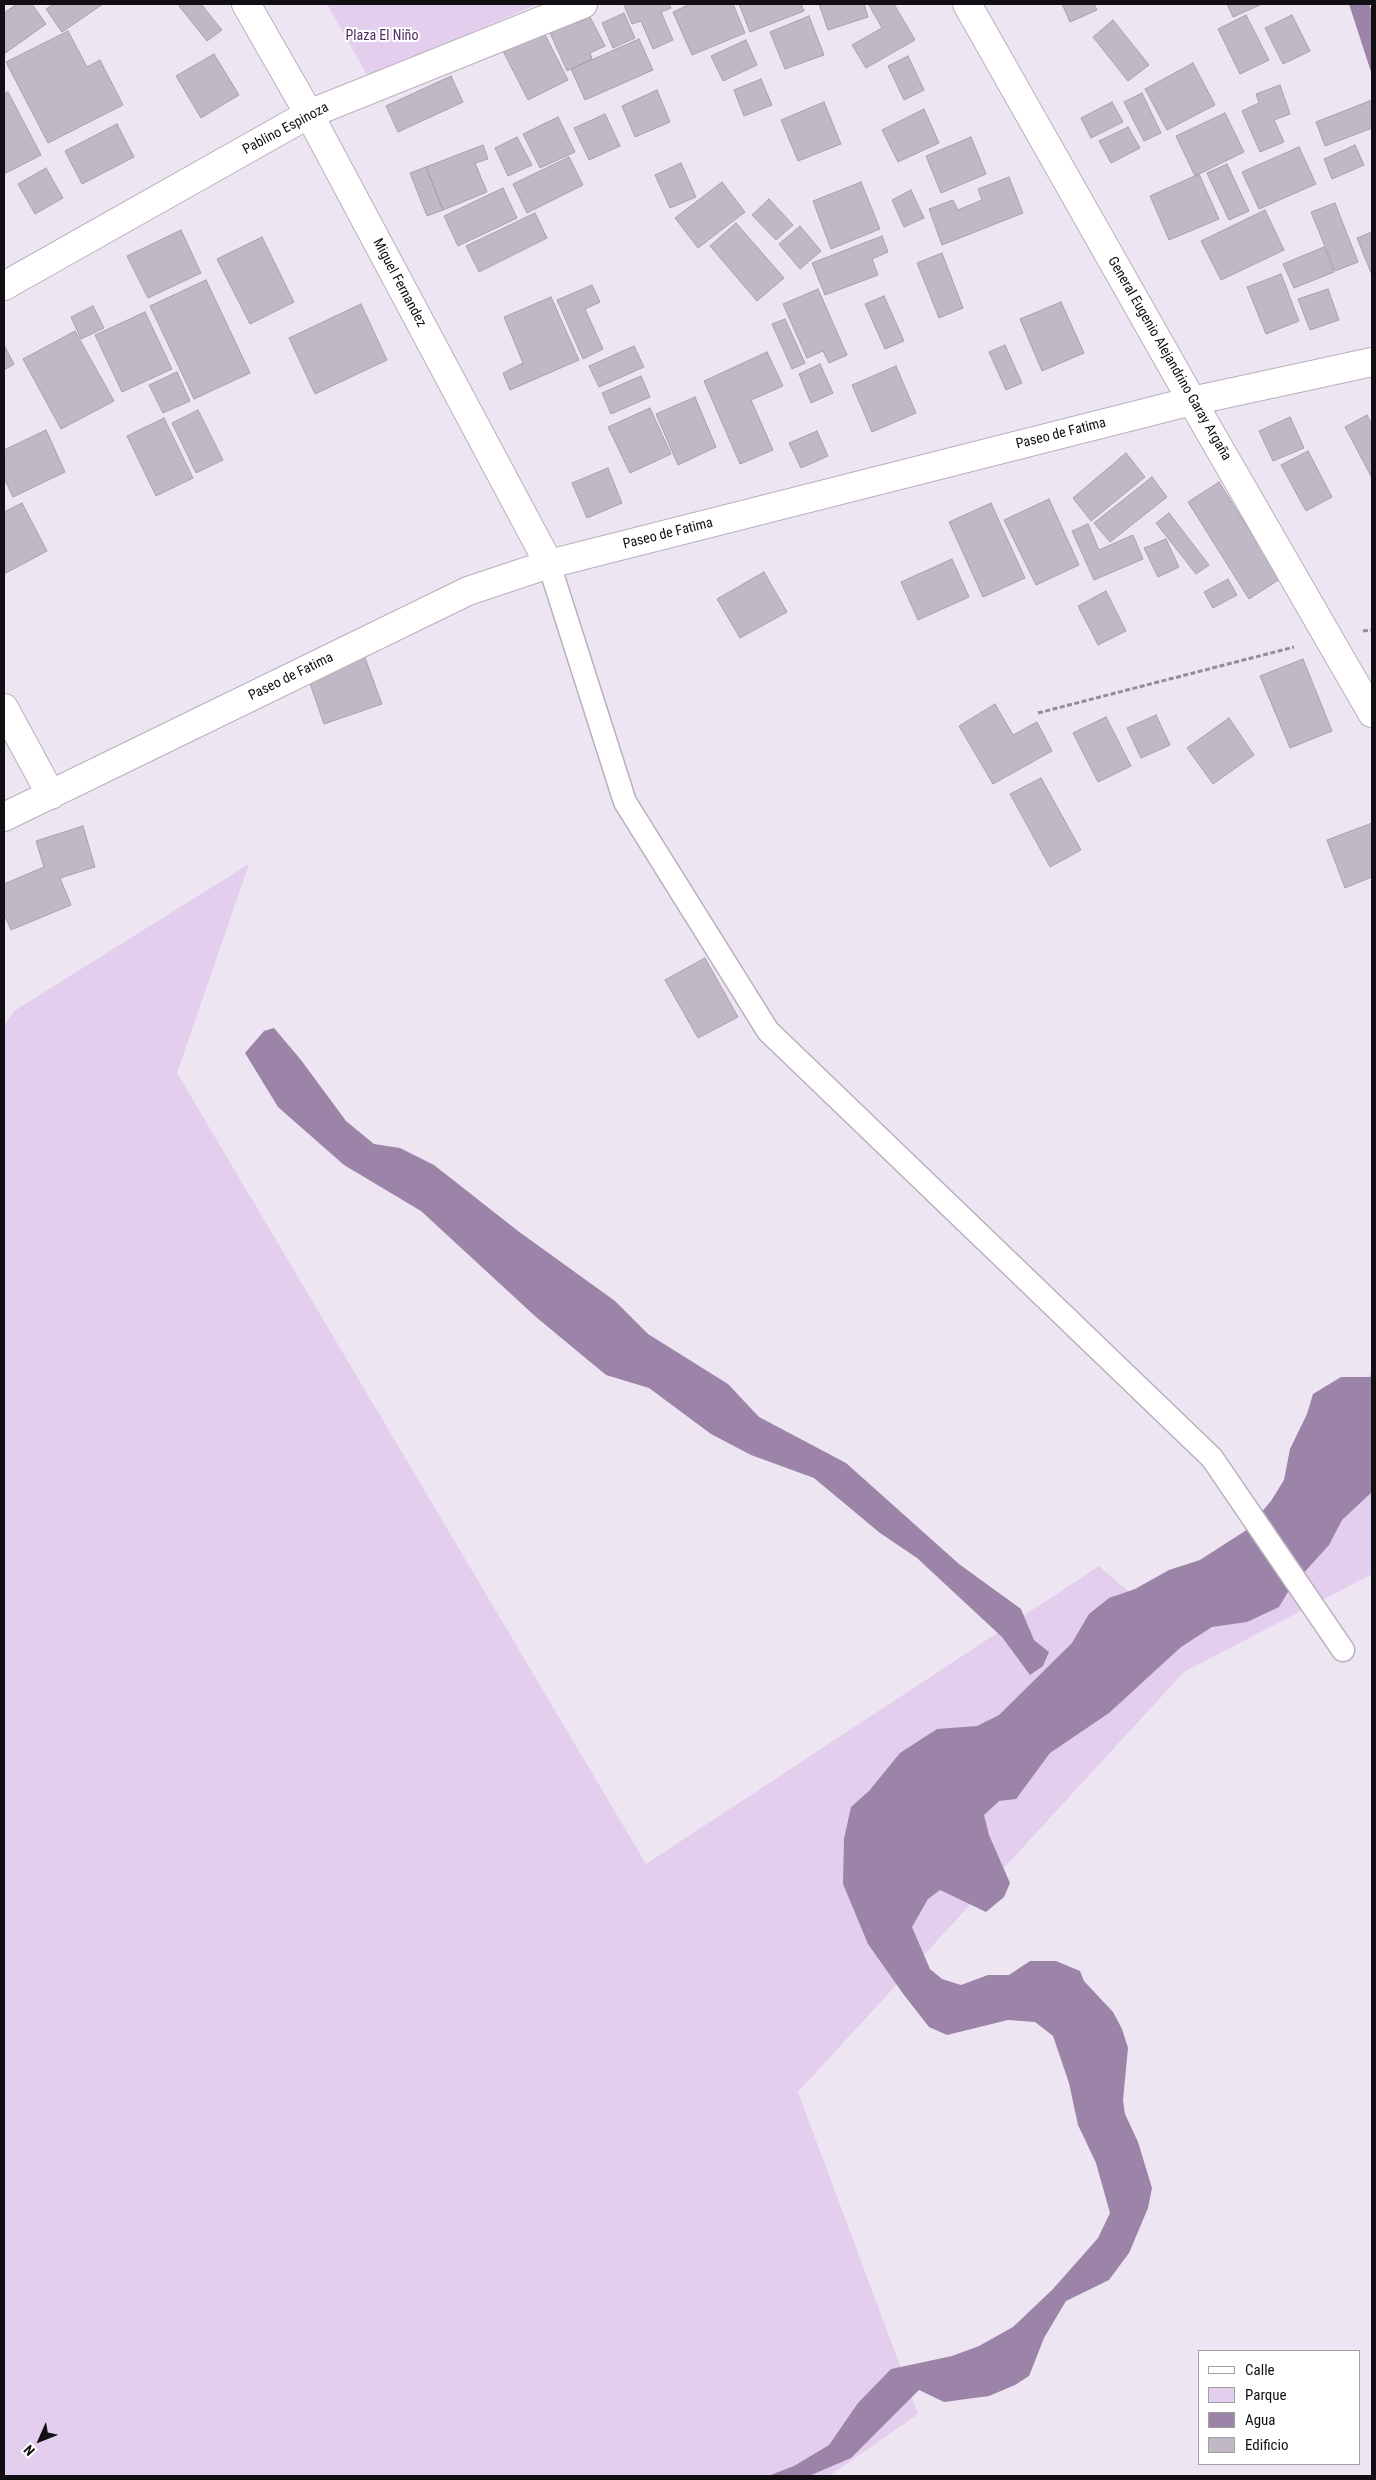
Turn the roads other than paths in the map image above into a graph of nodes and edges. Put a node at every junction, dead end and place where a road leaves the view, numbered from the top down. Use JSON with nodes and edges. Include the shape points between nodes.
{"nodes":[{"id":1,"x":246,"y":4,"type":"edge"},
{"id":2,"x":583,"y":4,"type":"edge"},
{"id":3,"x":967,"y":4,"type":"edge"},
{"id":4,"x":309,"y":114,"type":"junction"},
{"id":5,"x":4,"y":286,"type":"edge"},
{"id":6,"x":1372,"y":362,"type":"edge"},
{"id":7,"x":1192,"y":400,"type":"junction"},
{"id":8,"x":549,"y":564,"type":"junction"},
{"id":9,"x":4,"y":708,"type":"edge"},
{"id":10,"x":1372,"y":713,"type":"edge"},
{"id":11,"x":51,"y":794,"type":"junction"},
{"id":12,"x":4,"y":817,"type":"edge"},
{"id":13,"x":1343,"y":1650,"type":"dead end"}],
"edges":[{"from":1,"to":4,"type":"street","name":"Miguel Fernandez"},
{"from":2,"to":4,"type":"street","name":"Pablino Espinoza"},
{"from":3,"to":7,"type":"street","name":"General Eugenio Alejandrino Garay Argaña"},
{"from":4,"to":5,"type":"street","name":"Pablino Espinoza"},
{"from":4,"to":8,"type":"street","name":"Miguel Fernandez"},
{"from":6,"to":7,"type":"street","name":"Paseo de Fatima"},
{"from":7,"to":8,"type":"street","name":"Paseo de Fatima"},
{"from":7,"to":10,"type":"street","name":"General Eugenio Alejandrino Garay Argaña"},
{"from":8,"to":11,"type":"street","name":"Paseo de Fatima","via":[[468,591]]},
{"from":8,"to":13,"type":"lane","via":[[625,802],[768,1031],[1212,1458]]},
{"from":9,"to":11,"type":"street"},
{"from":11,"to":12,"type":"street","name":"Paseo de Fatima"}]}
